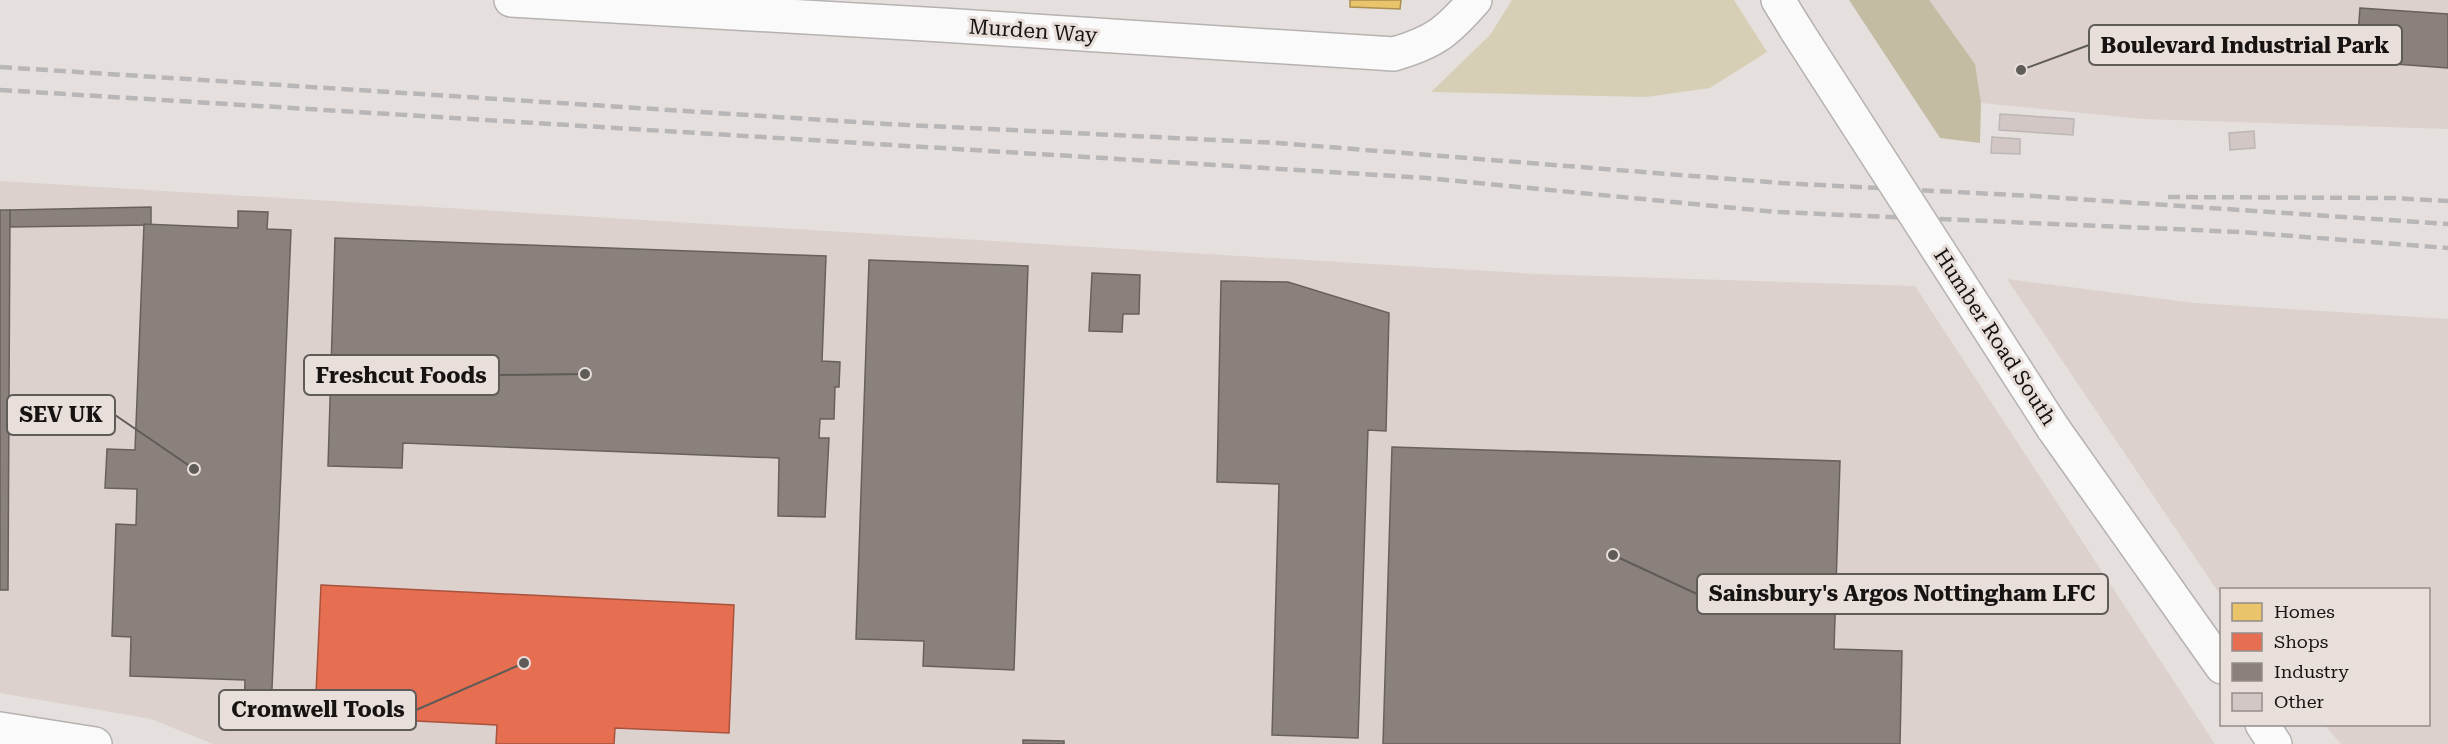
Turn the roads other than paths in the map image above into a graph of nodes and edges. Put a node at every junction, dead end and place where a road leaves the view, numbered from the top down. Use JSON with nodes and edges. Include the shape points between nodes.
{"nodes":[{"id":1,"x":511,"y":0,"type":"edge"},
{"id":2,"x":1475,"y":0,"type":"edge"},
{"id":3,"x":1778,"y":0,"type":"edge"},
{"id":4,"x":573,"y":2,"type":"edge"},
{"id":5,"x":2220,"y":665,"type":"edge"},
{"id":6,"x":2263,"y":726,"type":"edge"},
{"id":7,"x":0,"y":729,"type":"edge"},
{"id":8,"x":94,"y":744,"type":"edge"},
{"id":9,"x":2275,"y":744,"type":"edge"}],
"edges":[{"from":1,"to":4,"type":"street","name":"Murden Way"},
{"from":2,"to":4,"type":"street","name":"Murden Way","via":[[1451,27],[1424,45],[1394,54]]},
{"from":3,"to":5,"type":"street","name":"Humber Road South","bridge":true,"via":[[2053,428]]},
{"from":6,"to":9,"type":"street"},
{"from":7,"to":8,"type":"street"}]}
